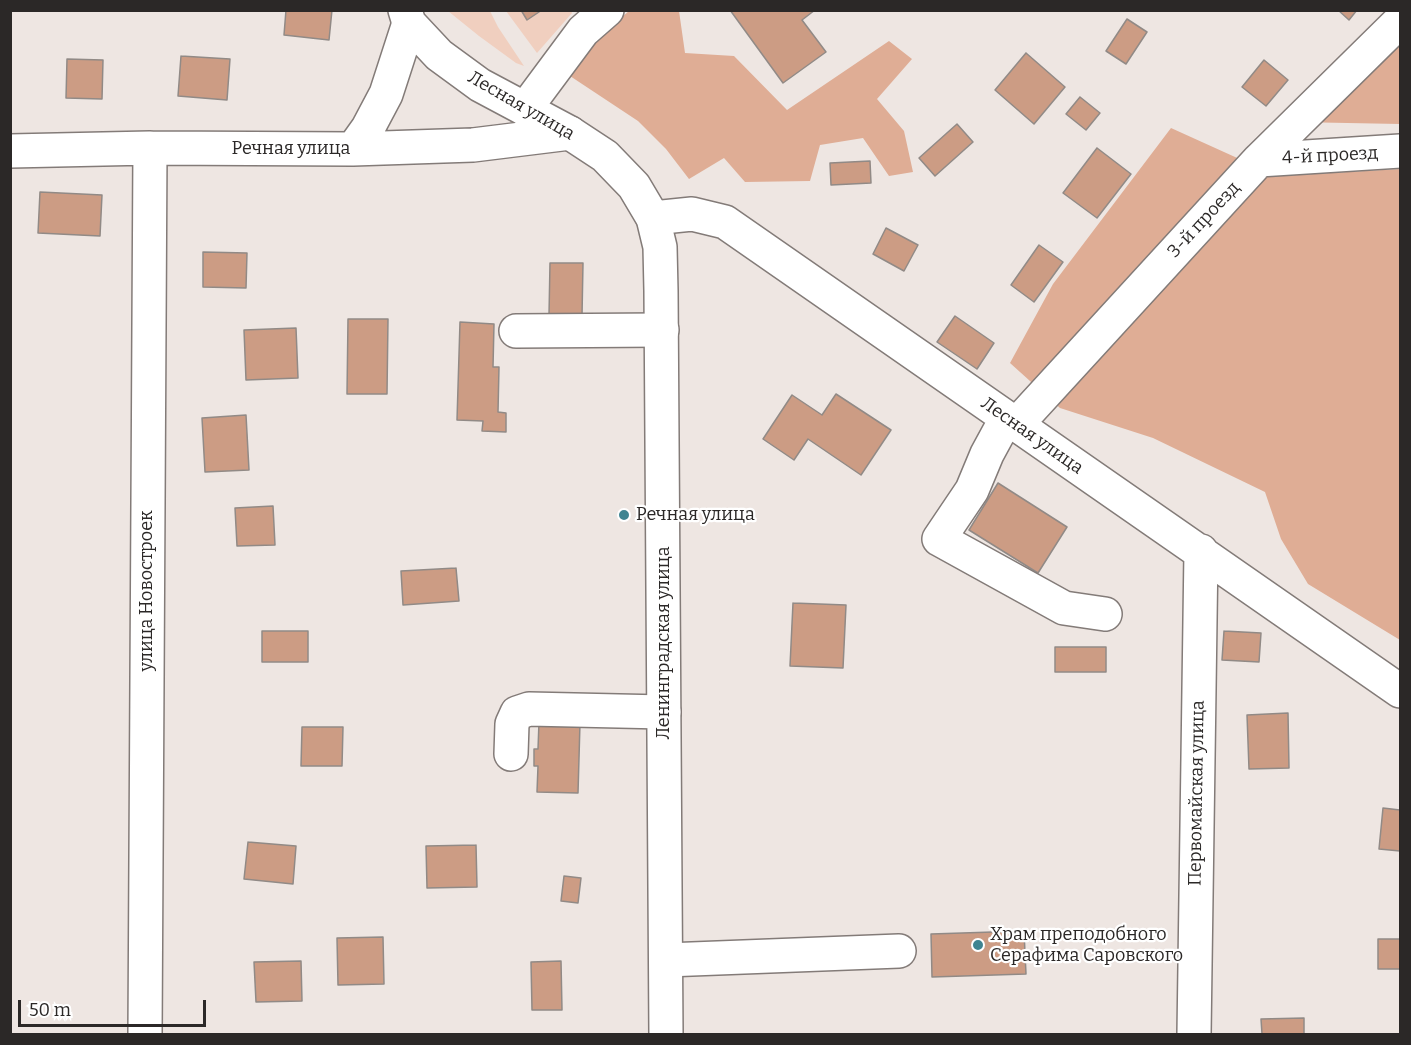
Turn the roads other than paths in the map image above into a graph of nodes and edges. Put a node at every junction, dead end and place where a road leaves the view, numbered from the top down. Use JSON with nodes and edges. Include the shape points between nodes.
{"nodes":[{"id":1,"x":607,"y":10,"type":"edge"},
{"id":2,"x":407,"y":17,"type":"edge"},
{"id":3,"x":1401,"y":21,"type":"edge"},
{"id":4,"x":525,"y":109,"type":"junction"},
{"id":5,"x":570,"y":133,"type":"junction"},
{"id":6,"x":150,"y":148,"type":"junction"},
{"id":7,"x":353,"y":149,"type":"junction"},
{"id":8,"x":10,"y":151,"type":"edge"},
{"id":9,"x":1401,"y":151,"type":"edge"},
{"id":10,"x":1259,"y":160,"type":"junction"},
{"id":11,"x":634,"y":186,"type":"joint"},
{"id":12,"x":653,"y":218,"type":"junction"},
{"id":13,"x":662,"y":330,"type":"junction"},
{"id":14,"x":516,"y":331,"type":"dead end"},
{"id":15,"x":1011,"y":422,"type":"junction"},
{"id":16,"x":1201,"y":551,"type":"junction"},
{"id":17,"x":1105,"y":614,"type":"dead end"},
{"id":18,"x":1401,"y":691,"type":"edge"},
{"id":19,"x":664,"y":712,"type":"junction"},
{"id":20,"x":511,"y":754,"type":"dead end"},
{"id":21,"x":898,"y":951,"type":"dead end"},
{"id":22,"x":666,"y":960,"type":"junction"},
{"id":23,"x":145,"y":1035,"type":"edge"},
{"id":24,"x":666,"y":1035,"type":"edge"},
{"id":25,"x":1194,"y":1035,"type":"edge"}],
"edges":[{"from":1,"to":4,"type":"street","via":[[583,31]]},
{"from":2,"to":4,"type":"street","name":"Лесная улица","via":[[439,55],[480,85]]},
{"from":2,"to":7,"type":"street","via":[[386,94]]},
{"from":3,"to":10,"type":"street","name":"3-й проезд"},
{"from":4,"to":5,"type":"street","name":"Лесная улица"},
{"from":5,"to":7,"type":"street","name":"Речная улица","via":[[473,145]]},
{"from":5,"to":11,"type":"street","name":"Лесная улица","via":[[605,156]]},
{"from":6,"to":7,"type":"street","name":"Речная улица"},
{"from":6,"to":8,"type":"street","name":"Речная улица"},
{"from":6,"to":23,"type":"street","name":"улица Новостроек"},
{"from":9,"to":10,"type":"street","name":"4-й проезд"},
{"from":10,"to":15,"type":"street","name":"3-й проезд"},
{"from":11,"to":12,"type":"street","name":"Ленинградская улица"},
{"from":12,"to":13,"type":"street","name":"Ленинградская улица","via":[[660,247]]},
{"from":12,"to":15,"type":"street","name":"Лесная улица","via":[[692,214],[725,222]]},
{"from":13,"to":14,"type":"street"},
{"from":13,"to":19,"type":"street","name":"Ленинградская улица"},
{"from":15,"to":16,"type":"street","name":"Лесная улица"},
{"from":15,"to":17,"type":"street","name":"3-й проезд","via":[[987,454],[972,490],[939,539],[1064,608]]},
{"from":16,"to":18,"type":"street","name":"Лесная улица"},
{"from":16,"to":25,"type":"street","name":"Первомайская улица"},
{"from":19,"to":20,"type":"street","via":[[529,709],[517,713],[512,724]]},
{"from":19,"to":22,"type":"street","name":"Ленинградская улица"},
{"from":21,"to":22,"type":"street"},
{"from":22,"to":24,"type":"street","name":"Ленинградская улица"}]}
